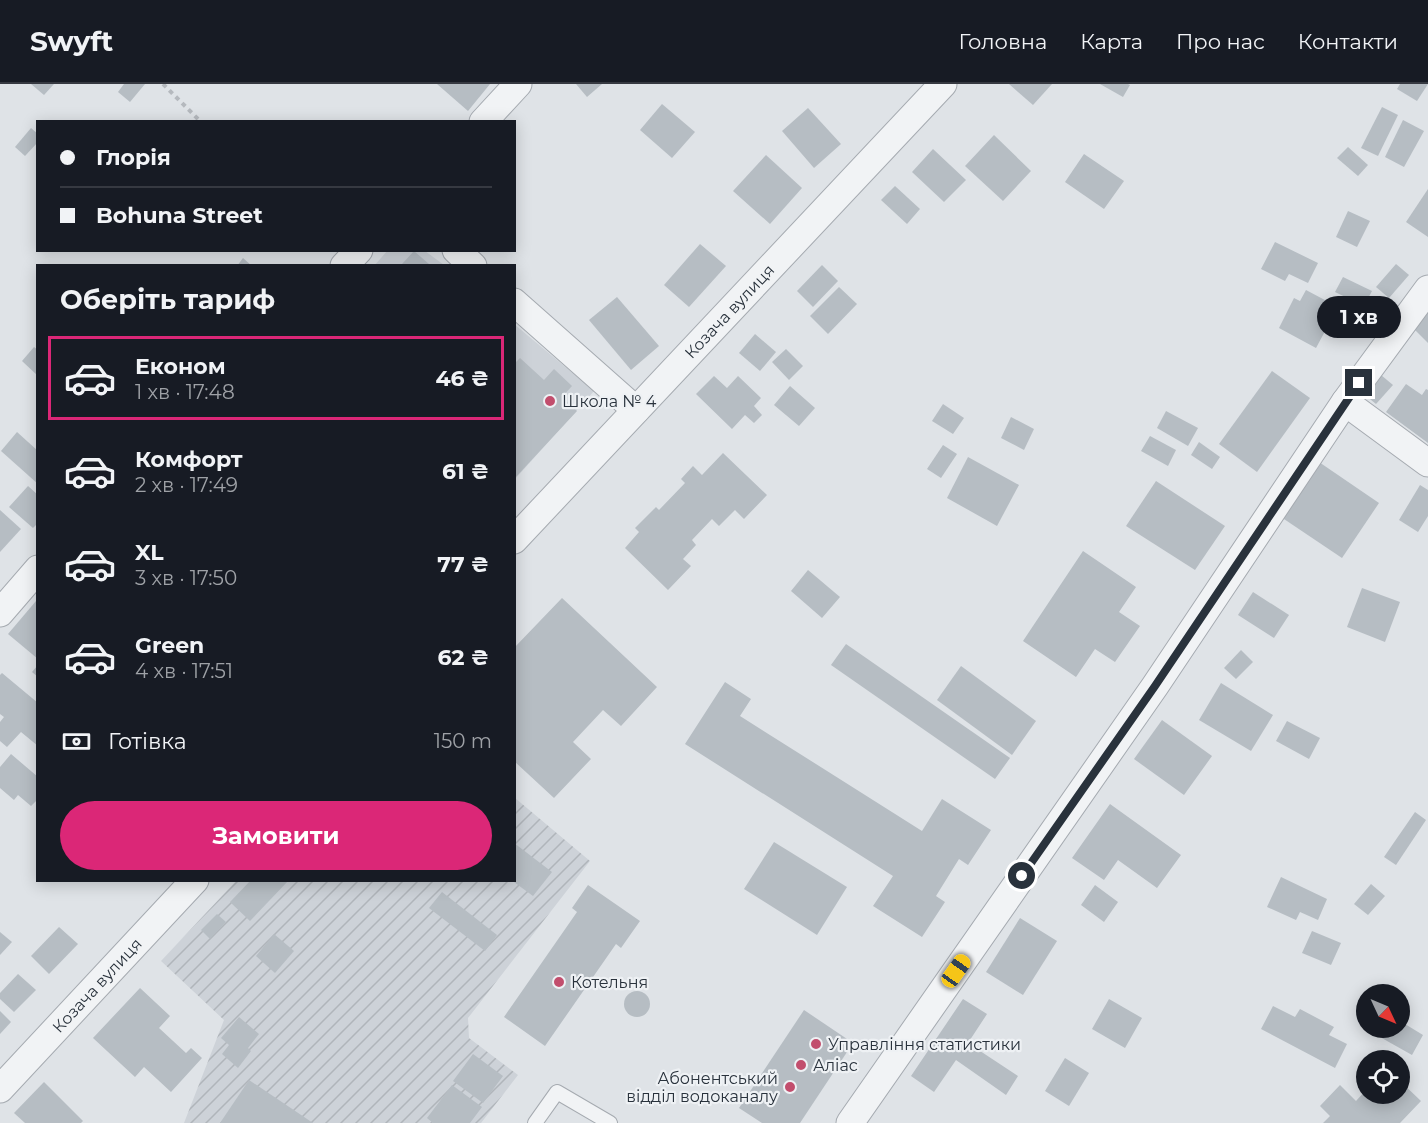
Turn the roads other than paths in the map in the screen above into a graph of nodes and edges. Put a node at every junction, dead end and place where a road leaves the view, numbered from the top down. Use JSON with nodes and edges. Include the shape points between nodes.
{"nodes":[{"id":1,"x":518,"y":84,"type":"edge"},
{"id":2,"x":943,"y":84,"type":"edge"},
{"id":3,"x":485,"y":120,"type":"edge"},
{"id":4,"x":357,"y":252,"type":"edge"},
{"id":5,"x":458,"y":252,"type":"edge"},
{"id":6,"x":346,"y":264,"type":"edge"},
{"id":7,"x":471,"y":264,"type":"edge"},
{"id":8,"x":1428,"y":290,"type":"edge"},
{"id":9,"x":516,"y":304,"type":"edge"},
{"id":10,"x":1345,"y":402,"type":"junction"},
{"id":11,"x":636,"y":410,"type":"junction"},
{"id":12,"x":1428,"y":463,"type":"edge"},
{"id":13,"x":516,"y":538,"type":"edge"},
{"id":14,"x":36,"y":571,"type":"edge"},
{"id":15,"x":0,"y":612,"type":"edge"},
{"id":16,"x":193,"y":882,"type":"edge"},
{"id":17,"x":0,"y":1089,"type":"edge"},
{"id":18,"x":535,"y":1123,"type":"edge"},
{"id":19,"x":610,"y":1123,"type":"edge"},
{"id":20,"x":850,"y":1123,"type":"edge"}],
"edges":[{"from":1,"to":3,"type":"street"},
{"from":2,"to":11,"type":"street","name":"Козача вулиця"},
{"from":4,"to":6,"type":"street"},
{"from":5,"to":7,"type":"street"},
{"from":8,"to":10,"type":"street"},
{"from":9,"to":11,"type":"street"},
{"from":10,"to":12,"type":"street"},
{"from":10,"to":20,"type":"street","via":[[1155,686]]},
{"from":11,"to":13,"type":"street","name":"Козача вулиця"},
{"from":14,"to":15,"type":"street"},
{"from":16,"to":17,"type":"street","name":"Козача вулиця"},
{"from":18,"to":19,"type":"lane","via":[[557,1092]]}]}
